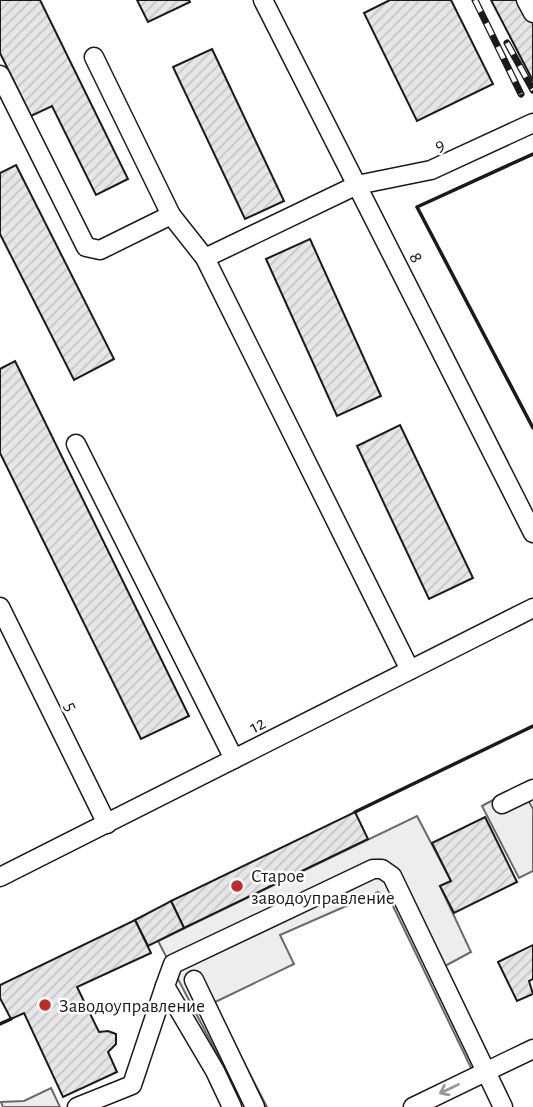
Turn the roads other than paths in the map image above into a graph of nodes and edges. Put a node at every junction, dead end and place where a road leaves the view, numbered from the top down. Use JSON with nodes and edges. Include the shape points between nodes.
{"nodes":[{"id":1,"x":263,"y":0,"type":"edge"},
{"id":2,"x":526,"y":0,"type":"edge"},
{"id":3,"x":533,"y":13,"type":"edge"},
{"id":4,"x":94,"y":57,"type":"dead end"},
{"id":5,"x":0,"y":75,"type":"edge"},
{"id":6,"x":533,"y":123,"type":"edge"},
{"id":7,"x":357,"y":185,"type":"junction"},
{"id":8,"x":171,"y":215,"type":"junction"},
{"id":9,"x":205,"y":258,"type":"junction"},
{"id":10,"x":76,"y":444,"type":"dead end"},
{"id":11,"x":533,"y":533,"type":"edge"},
{"id":12,"x":0,"y":607,"type":"edge"},
{"id":13,"x":533,"y":608,"type":"edge"},
{"id":14,"x":410,"y":670,"type":"junction"},
{"id":15,"x":234,"y":759,"type":"junction"},
{"id":16,"x":533,"y":789,"type":"edge"},
{"id":17,"x":502,"y":804,"type":"dead end"},
{"id":18,"x":107,"y":824,"type":"junction"},
{"id":19,"x":0,"y":877,"type":"edge"},
{"id":20,"x":194,"y":980,"type":"dead end"},
{"id":21,"x":165,"y":986,"type":"junction"},
{"id":22,"x":533,"y":1049,"type":"edge"},
{"id":23,"x":486,"y":1072,"type":"junction"},
{"id":24,"x":77,"y":1107,"type":"edge"},
{"id":25,"x":232,"y":1107,"type":"edge"},
{"id":26,"x":255,"y":1107,"type":"edge"},
{"id":27,"x":413,"y":1107,"type":"edge"},
{"id":28,"x":503,"y":1107,"type":"edge"}],
"edges":[{"from":1,"to":7,"type":"street","name":"8"},
{"from":2,"to":3,"type":"street"},
{"from":4,"to":8,"type":"street"},
{"from":5,"to":8,"type":"street","via":[[86,247],[100,250]]},
{"from":6,"to":7,"type":"street","name":"9","via":[[431,170]]},
{"from":7,"to":9,"type":"street","name":"9"},
{"from":7,"to":11,"type":"street","name":"8"},
{"from":8,"to":9,"type":"street"},
{"from":9,"to":14,"type":"street"},
{"from":10,"to":15,"type":"street"},
{"from":12,"to":18,"type":"street","name":"5"},
{"from":13,"to":14,"type":"street","name":"12"},
{"from":14,"to":15,"type":"street","name":"12"},
{"from":15,"to":18,"type":"street","name":"12"},
{"from":16,"to":17,"type":"street"},
{"from":18,"to":19,"type":"street","name":"12"},
{"from":20,"to":26,"type":"street"},
{"from":21,"to":23,"type":"street","via":[[173,964],[373,869],[382,869],[392,876]]},
{"from":21,"to":24,"type":"street","via":[[132,1086]]},
{"from":21,"to":25,"type":"street"},
{"from":22,"to":23,"type":"street"},
{"from":23,"to":27,"type":"street","one_way":true},
{"from":23,"to":28,"type":"street"}]}
